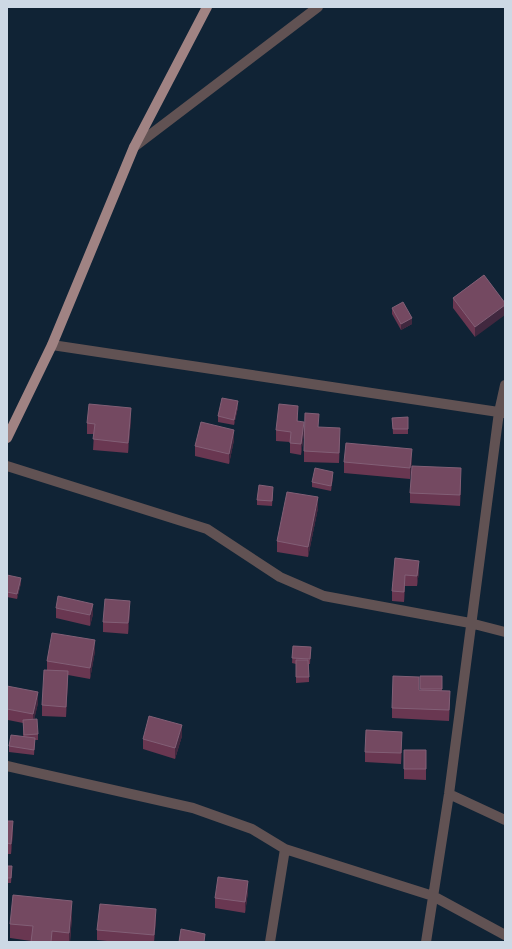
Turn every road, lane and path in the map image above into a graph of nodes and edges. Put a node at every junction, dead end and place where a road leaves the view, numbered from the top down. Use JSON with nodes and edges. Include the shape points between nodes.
{"nodes":[{"id":1,"x":207,"y":7,"type":"edge"},
{"id":2,"x":318,"y":7,"type":"edge"},
{"id":3,"x":134,"y":148,"type":"junction"},
{"id":4,"x":52,"y":346,"type":"junction"},
{"id":5,"x":505,"y":385,"type":"edge"},
{"id":6,"x":502,"y":413,"type":"edge"},
{"id":7,"x":7,"y":438,"type":"edge"},
{"id":8,"x":7,"y":466,"type":"edge"},
{"id":9,"x":470,"y":623,"type":"junction"},
{"id":10,"x":505,"y":632,"type":"edge"},
{"id":11,"x":7,"y":766,"type":"edge"},
{"id":12,"x":449,"y":794,"type":"junction"},
{"id":13,"x":505,"y":820,"type":"edge"},
{"id":14,"x":284,"y":849,"type":"junction"},
{"id":15,"x":432,"y":896,"type":"junction"},
{"id":16,"x":505,"y":935,"type":"edge"},
{"id":17,"x":270,"y":942,"type":"edge"},
{"id":18,"x":426,"y":942,"type":"edge"}],
"edges":[{"from":1,"to":3,"type":"main road"},
{"from":2,"to":3,"type":"street"},
{"from":3,"to":4,"type":"main road"},
{"from":4,"to":6,"type":"street"},
{"from":4,"to":7,"type":"main road"},
{"from":5,"to":6,"type":"street"},
{"from":6,"to":9,"type":"street"},
{"from":8,"to":9,"type":"street","via":[[207,529],[280,577],[324,596]]},
{"from":9,"to":10,"type":"street"},
{"from":9,"to":12,"type":"street"},
{"from":11,"to":14,"type":"street","via":[[193,808],[252,829]]},
{"from":12,"to":13,"type":"street"},
{"from":12,"to":15,"type":"street"},
{"from":14,"to":15,"type":"street"},
{"from":14,"to":17,"type":"street"},
{"from":15,"to":16,"type":"street"},
{"from":15,"to":18,"type":"street"}]}
